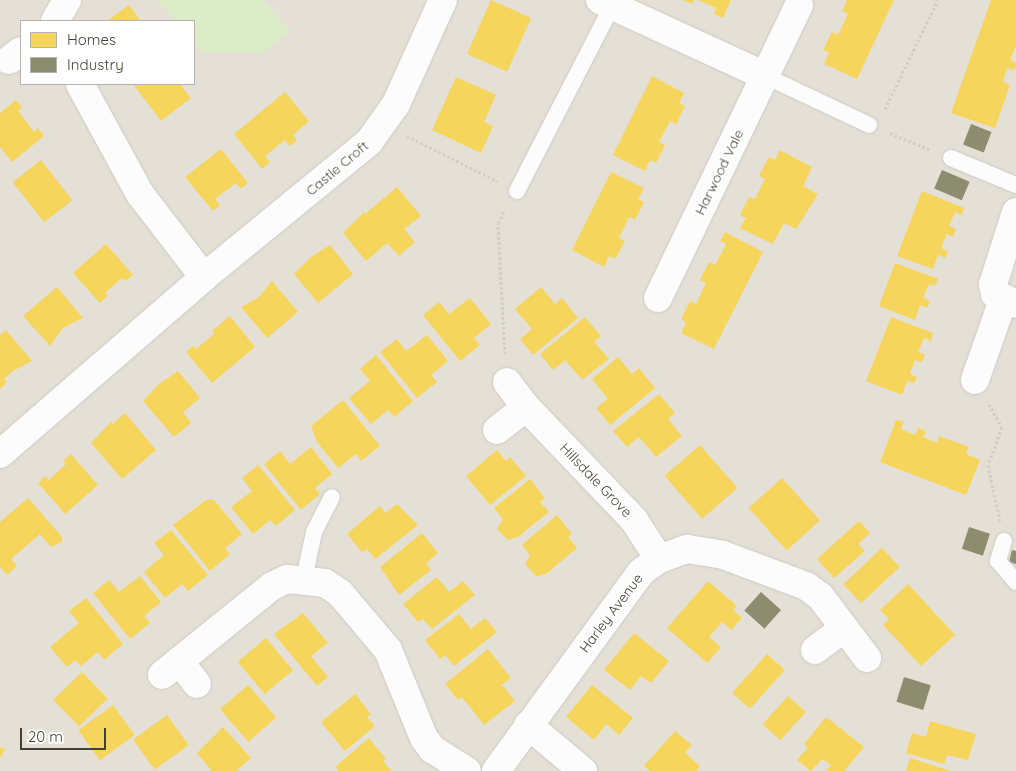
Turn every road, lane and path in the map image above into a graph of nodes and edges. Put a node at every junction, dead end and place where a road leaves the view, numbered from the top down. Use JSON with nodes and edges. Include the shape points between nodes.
{"nodes":[{"id":1,"x":67,"y":0,"type":"edge"},
{"id":2,"x":443,"y":0,"type":"edge"},
{"id":3,"x":938,"y":0,"type":"edge"},
{"id":4,"x":606,"y":3,"type":"edge"},
{"id":5,"x":799,"y":5,"type":"dead end"},
{"id":6,"x":56,"y":20,"type":"edge"},
{"id":7,"x":765,"y":76,"type":"junction"},
{"id":8,"x":81,"y":85,"type":"edge"},
{"id":9,"x":384,"y":124,"type":"junction"},
{"id":10,"x":872,"y":126,"type":"junction"},
{"id":11,"x":951,"y":158,"type":"joint"},
{"id":12,"x":1016,"y":185,"type":"edge"},
{"id":13,"x":517,"y":191,"type":"junction"},
{"id":14,"x":1016,"y":212,"type":"edge"},
{"id":15,"x":204,"y":277,"type":"junction"},
{"id":16,"x":658,"y":298,"type":"dead end"},
{"id":17,"x":1010,"y":302,"type":"edge"},
{"id":18,"x":975,"y":380,"type":"joint"},
{"id":19,"x":507,"y":382,"type":"joint"},
{"id":20,"x":526,"y":406,"type":"junction"},
{"id":21,"x":497,"y":430,"type":"dead end"},
{"id":22,"x":0,"y":454,"type":"edge"},
{"id":23,"x":332,"y":497,"type":"dead end"},
{"id":24,"x":1004,"y":541,"type":"joint"},
{"id":25,"x":659,"y":559,"type":"junction"},
{"id":26,"x":304,"y":579,"type":"junction"},
{"id":27,"x":1016,"y":582,"type":"edge"},
{"id":28,"x":844,"y":628,"type":"junction"},
{"id":29,"x":815,"y":650,"type":"dead end"},
{"id":30,"x":867,"y":658,"type":"dead end"},
{"id":31,"x":197,"y":684,"type":"dead end"},
{"id":32,"x":528,"y":725,"type":"junction"},
{"id":33,"x":467,"y":771,"type":"edge"},
{"id":34,"x":496,"y":771,"type":"edge"},
{"id":35,"x":583,"y":771,"type":"edge"}],
"edges":[{"from":1,"to":6,"type":"street"},
{"from":2,"to":9,"type":"street","name":"Castle Croft"},
{"from":3,"to":10,"type":"path"},
{"from":4,"to":7,"type":"street"},
{"from":4,"to":13,"type":"lane"},
{"from":5,"to":7,"type":"street","name":"Harwood Vale"},
{"from":7,"to":10,"type":"lane"},
{"from":7,"to":16,"type":"street","name":"Harwood Vale","via":[[664,262]]},
{"from":8,"to":15,"type":"street","via":[[140,194]]},
{"from":9,"to":13,"type":"path"},
{"from":9,"to":15,"type":"street","name":"Castle Croft","via":[[369,142]]},
{"from":10,"to":11,"type":"path"},
{"from":11,"to":12,"type":"lane"},
{"from":13,"to":19,"type":"path","via":[[498,223]]},
{"from":14,"to":17,"type":"street","via":[[993,284],[995,294]]},
{"from":15,"to":22,"type":"street","name":"Castle Croft"},
{"from":17,"to":18,"type":"street"},
{"from":18,"to":24,"type":"path","via":[[1002,427],[988,465]]},
{"from":19,"to":20,"type":"street","name":"Hillsdale Grove"},
{"from":20,"to":21,"type":"street"},
{"from":20,"to":25,"type":"street","name":"Hillsdale Grove","via":[[634,520]]},
{"from":23,"to":26,"type":"lane","via":[[314,532]]},
{"from":24,"to":27,"type":"lane","via":[[998,561]]},
{"from":25,"to":28,"type":"street","name":"Harley Avenue","via":[[687,550],[700,550],[806,586],[820,596]]},
{"from":25,"to":32,"type":"street","name":"Harley Avenue","via":[[641,572]]},
{"from":26,"to":31,"type":"street","via":[[287,579],[272,586],[170,668]]},
{"from":26,"to":33,"type":"street","via":[[325,583],[352,608],[388,650],[424,738],[432,749]]},
{"from":28,"to":29,"type":"street"},
{"from":28,"to":30,"type":"street","name":"Harley Avenue"},
{"from":32,"to":34,"type":"street","name":"Harley Avenue"},
{"from":32,"to":35,"type":"street"}]}
